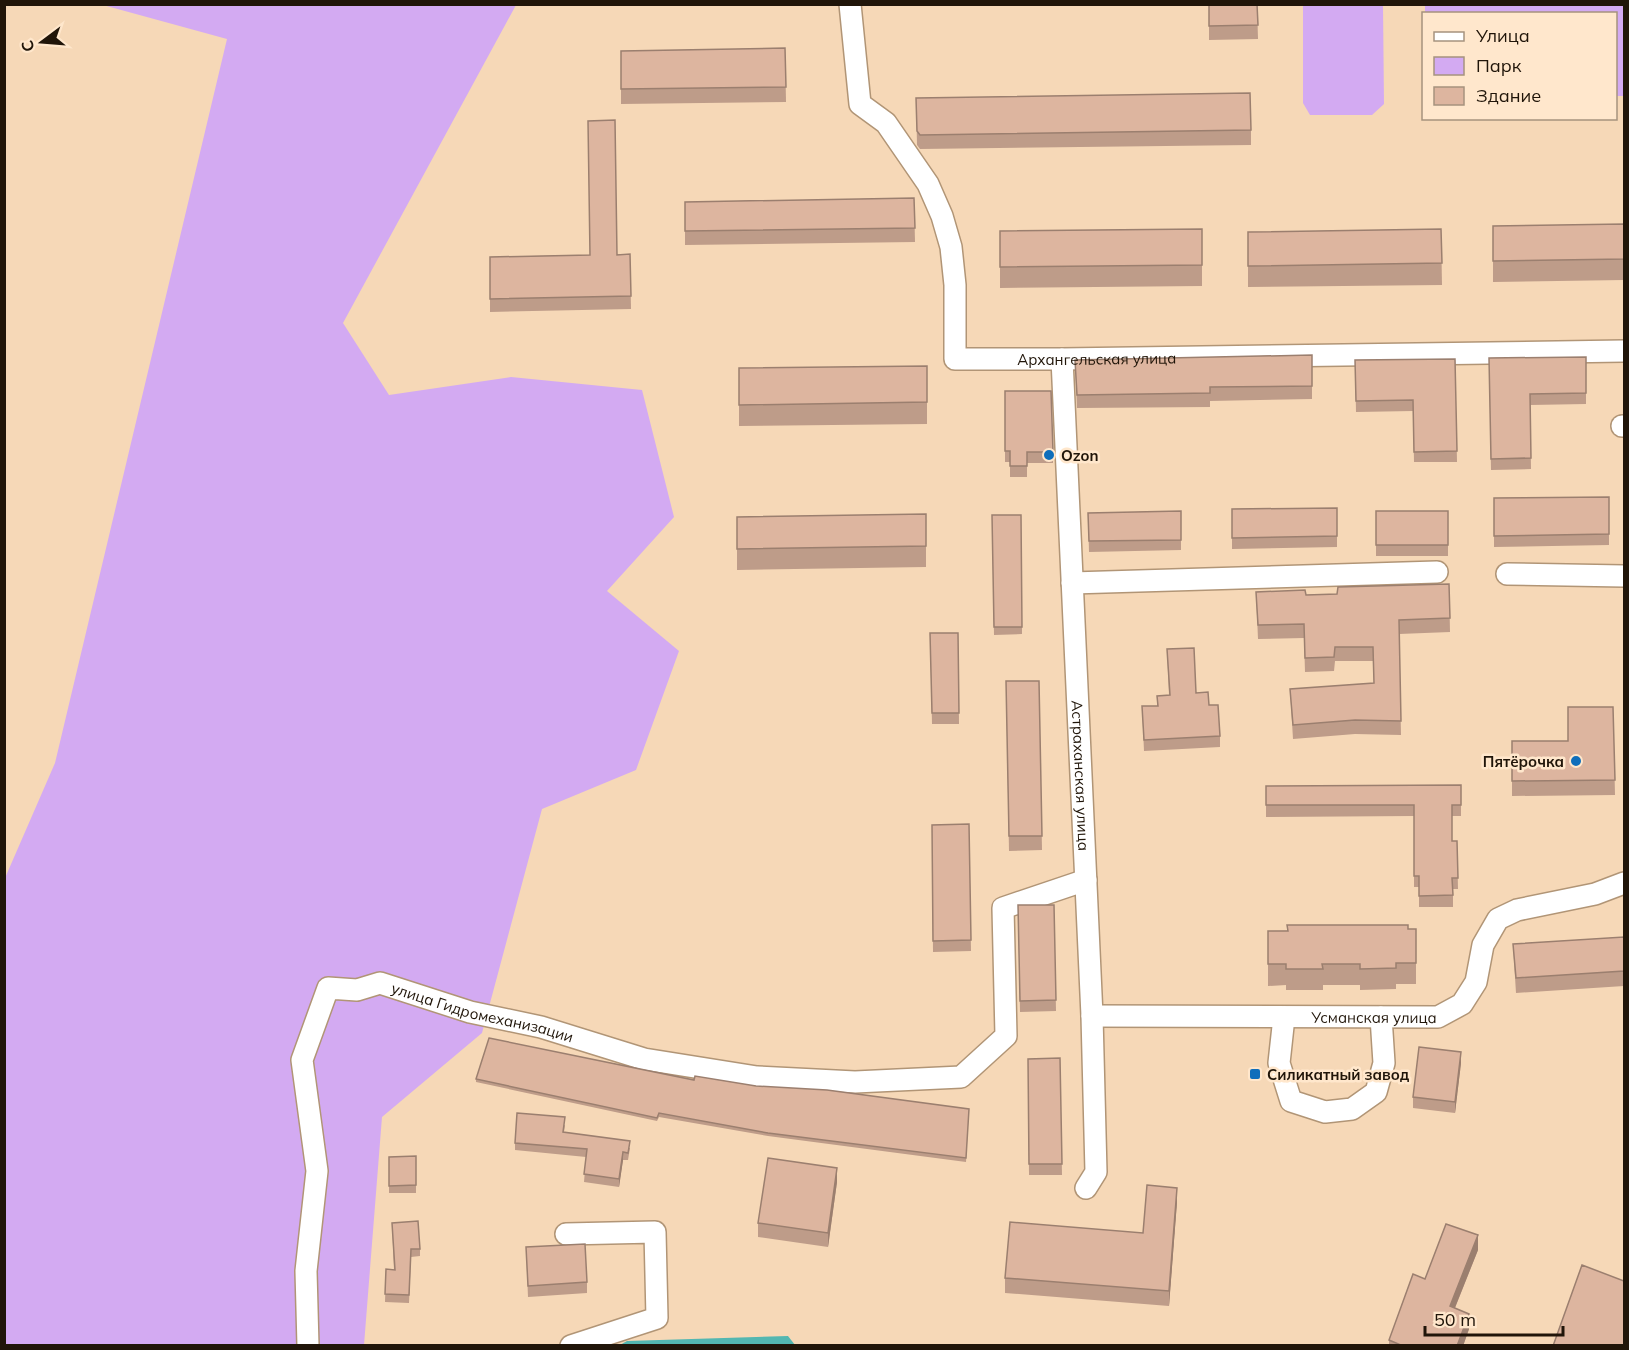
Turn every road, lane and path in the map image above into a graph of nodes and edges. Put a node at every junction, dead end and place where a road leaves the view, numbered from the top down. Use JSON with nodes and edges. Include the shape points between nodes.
{"nodes":[{"id":1,"x":850,"y":4,"type":"edge"},
{"id":2,"x":1624,"y":351,"type":"edge"},
{"id":3,"x":1062,"y":359,"type":"junction"},
{"id":4,"x":1437,"y":572,"type":"dead end"},
{"id":5,"x":1507,"y":574,"type":"dead end"},
{"id":6,"x":1624,"y":576,"type":"edge"},
{"id":7,"x":1072,"y":583,"type":"junction"},
{"id":8,"x":1086,"y":880,"type":"junction"},
{"id":9,"x":1624,"y":883,"type":"edge"},
{"id":10,"x":1092,"y":1016,"type":"junction"},
{"id":11,"x":1284,"y":1017,"type":"junction"},
{"id":12,"x":1381,"y":1017,"type":"junction"},
{"id":13,"x":1086,"y":1188,"type":"dead end"},
{"id":14,"x":566,"y":1234,"type":"dead end"},
{"id":15,"x":308,"y":1346,"type":"edge"},
{"id":16,"x":571,"y":1346,"type":"edge"}],
"edges":[{"from":1,"to":3,"type":"street","name":"Архангельская улица","via":[[860,104],[886,123],[928,184],[942,216],[951,247],[955,285],[955,359]]},
{"from":2,"to":3,"type":"street","name":"Архангельская улица"},
{"from":3,"to":7,"type":"street","name":"Астраханская улица"},
{"from":4,"to":7,"type":"street"},
{"from":5,"to":6,"type":"street"},
{"from":7,"to":8,"type":"street","name":"Астраханская улица"},
{"from":8,"to":10,"type":"street","name":"Астраханская улица"},
{"from":8,"to":15,"type":"street","name":"улица Гидромеханизации","via":[[1003,908],[1006,1036],[961,1077],[855,1082],[757,1077],[644,1059],[380,983],[357,990],[328,988],[302,1060],[317,1171],[306,1271]]},
{"from":9,"to":12,"type":"street","name":"Усманская улица","via":[[1596,894],[1517,910],[1498,919],[1483,945],[1476,982],[1462,1004],[1438,1017]]},
{"from":10,"to":11,"type":"street","name":"Усманская улица"},
{"from":10,"to":13,"type":"street","name":"Астраханская улица","via":[[1096,1172]]},
{"from":11,"to":12,"type":"street","name":"Усманская улица"},
{"from":11,"to":12,"type":"street","via":[[1279,1062],[1291,1101],[1325,1112],[1352,1109],[1376,1092],[1384,1063]]},
{"from":14,"to":16,"type":"street","via":[[655,1232],[657,1317]]}]}
